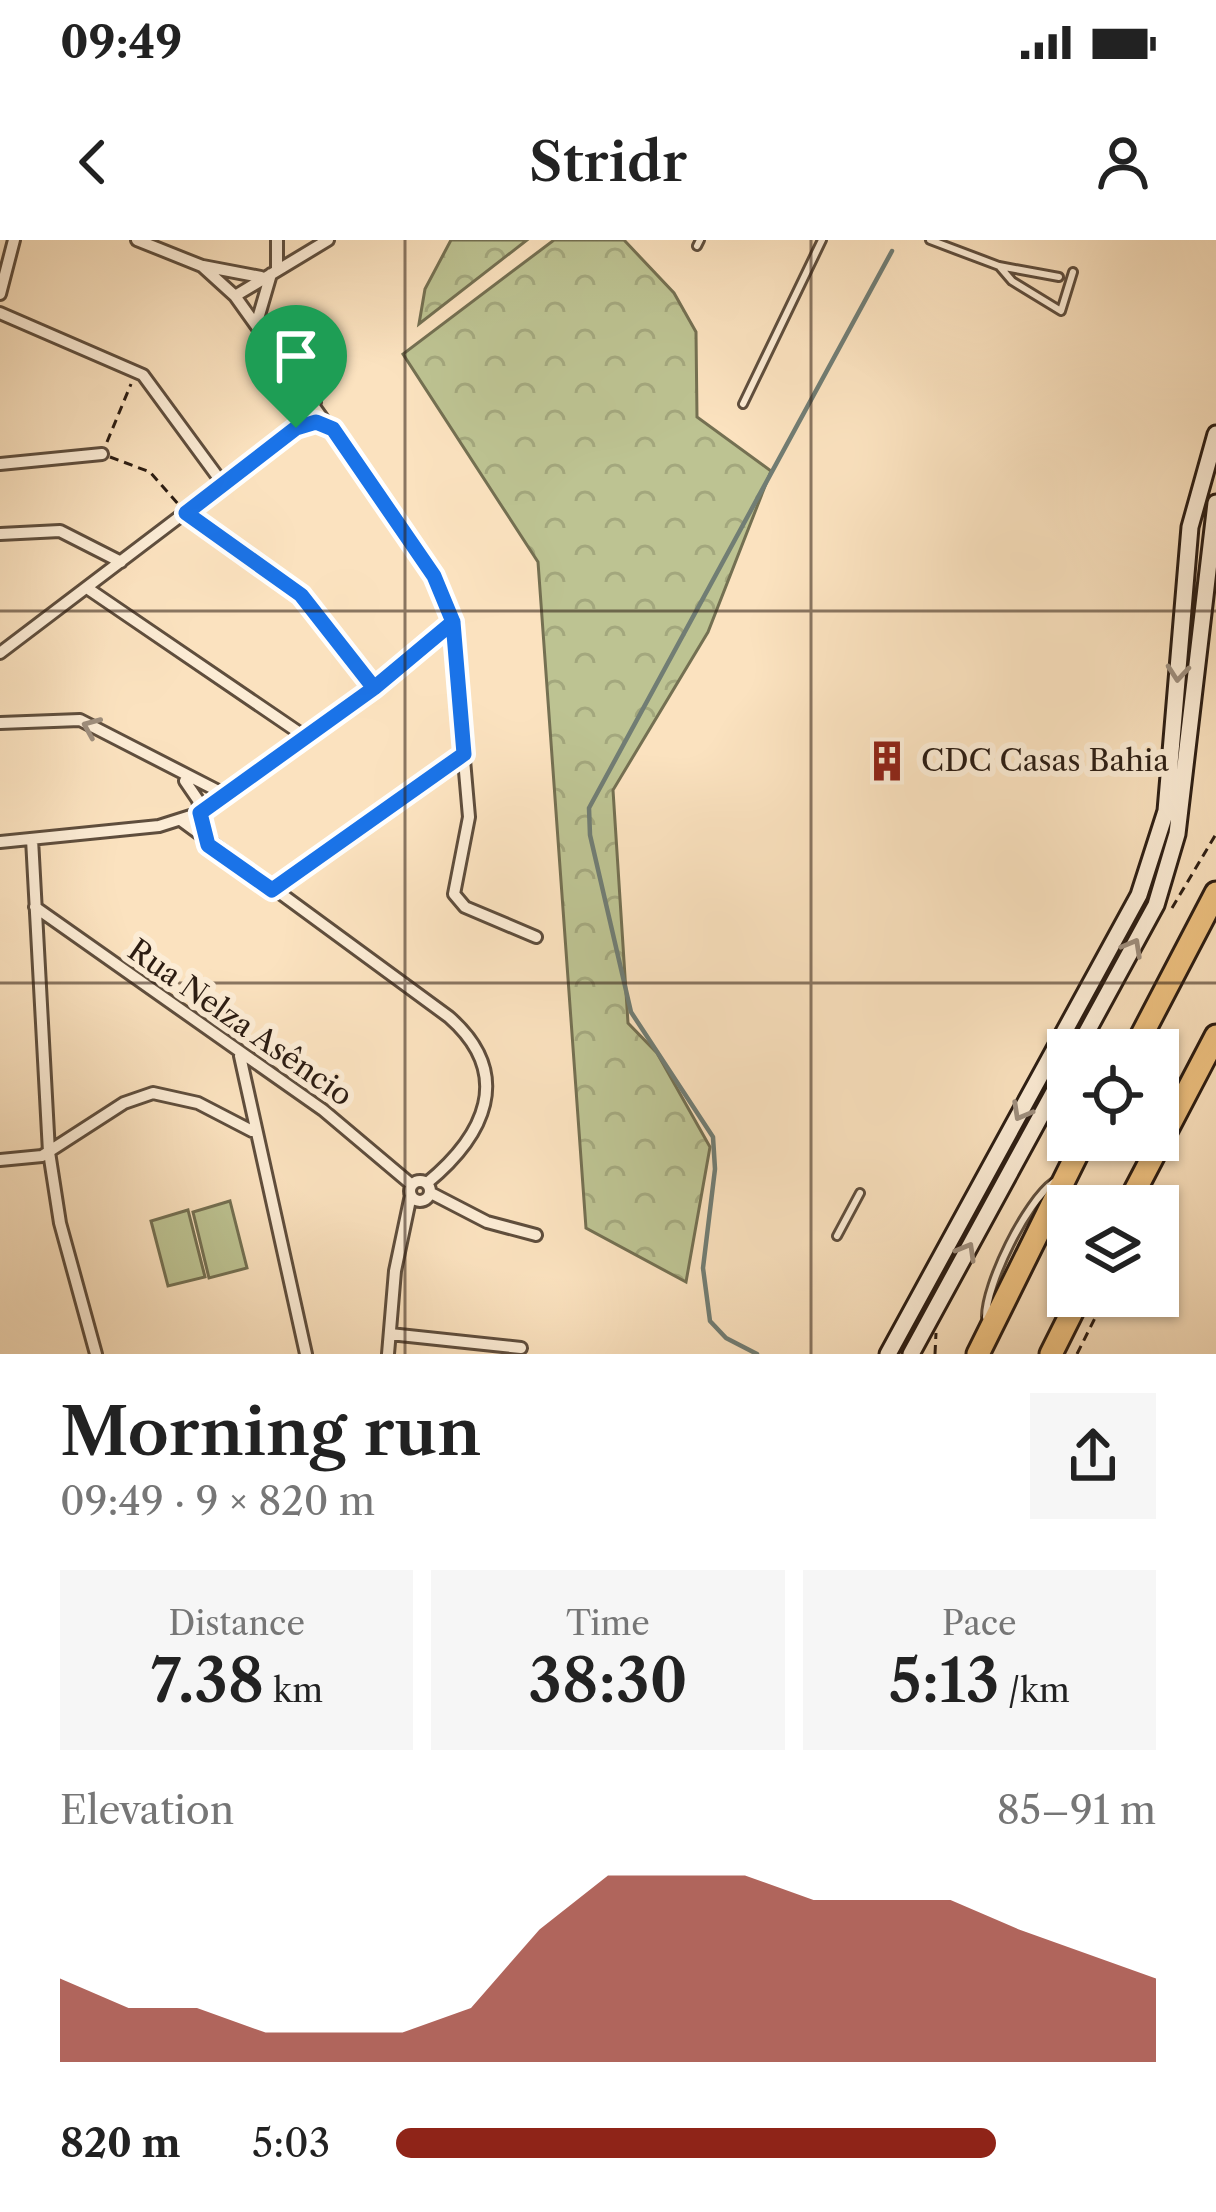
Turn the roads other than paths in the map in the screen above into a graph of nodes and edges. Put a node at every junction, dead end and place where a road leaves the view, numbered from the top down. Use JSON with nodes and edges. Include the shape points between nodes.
{"nodes":[{"id":1,"x":14,"y":240,"type":"edge"},
{"id":2,"x":137,"y":240,"type":"edge"},
{"id":3,"x":277,"y":240,"type":"edge"},
{"id":4,"x":328,"y":240,"type":"edge"},
{"id":5,"x":821,"y":240,"type":"edge"},
{"id":6,"x":930,"y":240,"type":"edge"},
{"id":7,"x":202,"y":266,"type":"junction"},
{"id":8,"x":999,"y":266,"type":"junction"},
{"id":9,"x":1073,"y":272,"type":"dead end"},
{"id":10,"x":271,"y":274,"type":"junction"},
{"id":11,"x":1059,"y":277,"type":"dead end"},
{"id":12,"x":0,"y":294,"type":"edge"},
{"id":13,"x":236,"y":296,"type":"junction"},
{"id":14,"x":0,"y":314,"type":"edge"},
{"id":15,"x":257,"y":322,"type":"junction"},
{"id":16,"x":288,"y":365,"type":"junction"},
{"id":17,"x":315,"y":401,"type":"junction"},
{"id":18,"x":743,"y":404,"type":"dead end"},
{"id":19,"x":296,"y":428,"type":"junction"},
{"id":20,"x":333,"y":429,"type":"junction"},
{"id":21,"x":1216,"y":434,"type":"edge"},
{"id":22,"x":102,"y":454,"type":"dead end"},
{"id":23,"x":0,"y":464,"type":"edge"},
{"id":24,"x":223,"y":484,"type":"junction"},
{"id":25,"x":1216,"y":503,"type":"edge"},
{"id":26,"x":186,"y":513,"type":"junction"},
{"id":27,"x":0,"y":534,"type":"edge"},
{"id":28,"x":121,"y":562,"type":"junction"},
{"id":29,"x":87,"y":588,"type":"junction"},
{"id":30,"x":453,"y":622,"type":"junction"},
{"id":31,"x":0,"y":652,"type":"edge"},
{"id":32,"x":374,"y":688,"type":"junction"},
{"id":33,"x":0,"y":723,"type":"edge"},
{"id":34,"x":307,"y":738,"type":"junction"},
{"id":35,"x":464,"y":754,"type":"junction"},
{"id":36,"x":174,"y":769,"type":"junction"},
{"id":37,"x":228,"y":796,"type":"junction"},
{"id":38,"x":200,"y":813,"type":"junction"},
{"id":39,"x":182,"y":821,"type":"junction"},
{"id":40,"x":32,"y":839,"type":"junction"},
{"id":41,"x":0,"y":842,"type":"edge"},
{"id":42,"x":208,"y":845,"type":"junction"},
{"id":43,"x":272,"y":890,"type":"junction"},
{"id":44,"x":1216,"y":892,"type":"edge"},
{"id":45,"x":35,"y":907,"type":"junction"},
{"id":46,"x":536,"y":938,"type":"dead end"},
{"id":47,"x":1088,"y":1029,"type":"edge"},
{"id":48,"x":1145,"y":1029,"type":"edge"},
{"id":49,"x":1215,"y":1037,"type":"edge"},
{"id":50,"x":240,"y":1056,"type":"junction"},
{"id":51,"x":1047,"y":1105,"type":"edge"},
{"id":52,"x":252,"y":1131,"type":"junction"},
{"id":53,"x":50,"y":1152,"type":"junction"},
{"id":54,"x":0,"y":1160,"type":"edge"},
{"id":55,"x":1073,"y":1161,"type":"edge"},
{"id":56,"x":1138,"y":1185,"type":"edge"},
{"id":57,"x":420,"y":1192,"type":"junction"},
{"id":58,"x":860,"y":1193,"type":"dead end"},
{"id":59,"x":536,"y":1235,"type":"dead end"},
{"id":60,"x":837,"y":1236,"type":"dead end"},
{"id":61,"x":1070,"y":1317,"type":"edge"},
{"id":62,"x":389,"y":1334,"type":"junction"},
{"id":63,"x":983,"y":1346,"type":"edge"},
{"id":64,"x":520,"y":1348,"type":"dead end"},
{"id":65,"x":96,"y":1354,"type":"edge"},
{"id":66,"x":306,"y":1354,"type":"edge"},
{"id":67,"x":388,"y":1354,"type":"edge"},
{"id":68,"x":888,"y":1354,"type":"edge"},
{"id":69,"x":911,"y":1354,"type":"edge"},
{"id":70,"x":1051,"y":1354,"type":"edge"}],
"edges":[{"from":1,"to":12,"type":"street"},
{"from":2,"to":7,"type":"street"},
{"from":3,"to":10,"type":"street"},
{"from":4,"to":10,"type":"street"},
{"from":5,"to":18,"type":"lane"},
{"from":6,"to":8,"type":"lane"},
{"from":7,"to":10,"type":"street"},
{"from":7,"to":13,"type":"street"},
{"from":8,"to":9,"type":"lane","via":[[1060,310]]},
{"from":8,"to":11,"type":"lane"},
{"from":10,"to":13,"type":"street"},
{"from":10,"to":15,"type":"street"},
{"from":13,"to":15,"type":"street"},
{"from":14,"to":24,"type":"street","via":[[136,372],[167,402]]},
{"from":15,"to":16,"type":"street"},
{"from":16,"to":17,"type":"street"},
{"from":16,"to":19,"type":"street","via":[[302,403]]},
{"from":17,"to":19,"type":"street"},
{"from":17,"to":20,"type":"street"},
{"from":19,"to":20,"type":"street","via":[[316,422]]},
{"from":19,"to":24,"type":"street"},
{"from":20,"to":30,"type":"street","via":[[434,576]]},
{"from":21,"to":68,"type":"street","one_way":true,"via":[[1190,527],[1166,811],[1154,856]]},
{"from":22,"to":23,"type":"street"},
{"from":24,"to":26,"type":"street"},
{"from":47,"to":25,"type":"street","one_way":true,"via":[[1156,905],[1185,793]]},
{"from":26,"to":28,"type":"street"},
{"from":26,"to":32,"type":"street","via":[[301,595]]},
{"from":27,"to":28,"type":"street","via":[[60,531]]},
{"from":28,"to":29,"type":"street"},
{"from":29,"to":31,"type":"street"},
{"from":29,"to":34,"type":"street"},
{"from":30,"to":32,"type":"street"},
{"from":30,"to":35,"type":"street"},
{"from":32,"to":34,"type":"street"},
{"from":36,"to":33,"type":"street","one_way":true,"via":[[80,720]]},
{"from":34,"to":37,"type":"street"},
{"from":35,"to":43,"type":"street"},
{"from":35,"to":46,"type":"street","via":[[468,838],[454,894],[465,907]]},
{"from":36,"to":37,"type":"street"},
{"from":36,"to":38,"type":"street"},
{"from":37,"to":38,"type":"street"},
{"from":38,"to":39,"type":"street"},
{"from":38,"to":42,"type":"street"},
{"from":39,"to":40,"type":"street"},
{"from":39,"to":42,"type":"street"},
{"from":40,"to":41,"type":"street"},
{"from":40,"to":45,"type":"street"},
{"from":42,"to":43,"type":"street"},
{"from":43,"to":57,"type":"street","via":[[449,1018],[477,1051],[485,1093],[479,1125]]},
{"from":44,"to":48,"type":"highway"},
{"from":45,"to":50,"type":"street","name":"Rua Nelza Asêncio"},
{"from":45,"to":53,"type":"street"},
{"from":49,"to":56,"type":"highway"},
{"from":50,"to":52,"type":"street"},
{"from":50,"to":57,"type":"street","name":"Rua Nelza Asêncio","via":[[356,1134]]},
{"from":69,"to":51,"type":"street","one_way":true},
{"from":52,"to":53,"type":"street","via":[[183,1098],[145,1094]]},
{"from":52,"to":66,"type":"street"},
{"from":53,"to":54,"type":"street"},
{"from":53,"to":65,"type":"street"},
{"from":55,"to":63,"type":"highway"},
{"from":57,"to":59,"type":"street","name":"Rua Nelza Asêncio"},
{"from":57,"to":62,"type":"street","via":[[404,1230]]},
{"from":58,"to":60,"type":"lane"},
{"from":61,"to":70,"type":"highway"},
{"from":62,"to":64,"type":"street"},
{"from":62,"to":67,"type":"street"}]}
